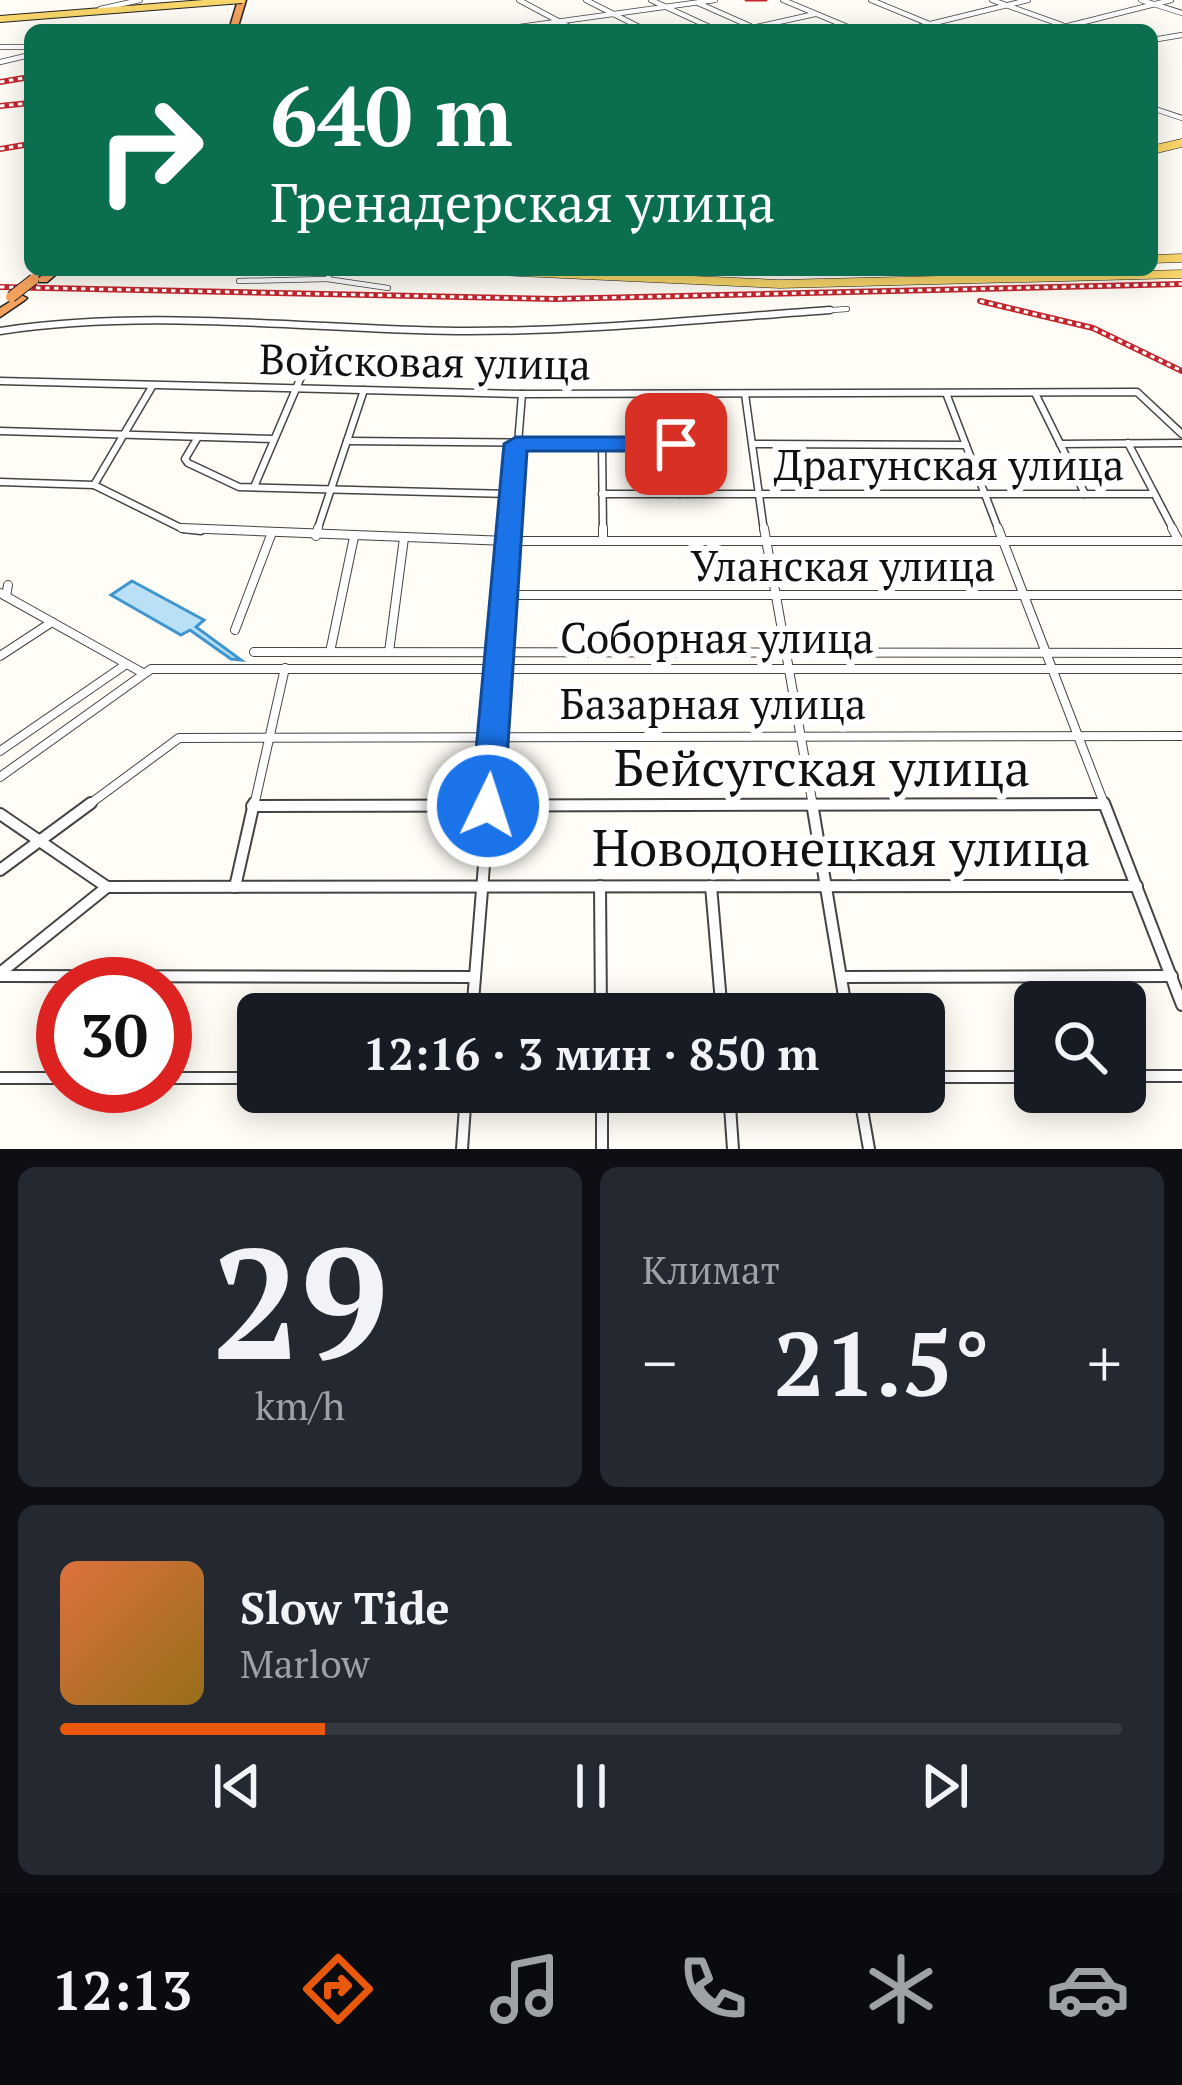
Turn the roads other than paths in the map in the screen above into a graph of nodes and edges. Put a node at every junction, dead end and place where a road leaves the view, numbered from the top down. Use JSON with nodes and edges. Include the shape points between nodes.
{"nodes":[{"id":1,"x":140,"y":0,"type":"edge"},
{"id":2,"x":519,"y":0,"type":"edge"},
{"id":3,"x":586,"y":0,"type":"edge"},
{"id":4,"x":650,"y":0,"type":"edge"},
{"id":5,"x":715,"y":0,"type":"edge"},
{"id":6,"x":783,"y":0,"type":"edge"},
{"id":7,"x":871,"y":0,"type":"edge"},
{"id":8,"x":992,"y":0,"type":"edge"},
{"id":9,"x":1028,"y":0,"type":"edge"},
{"id":10,"x":1141,"y":0,"type":"edge"},
{"id":11,"x":1171,"y":0,"type":"edge"},
{"id":12,"x":214,"y":1,"type":"edge"},
{"id":13,"x":229,"y":1,"type":"edge"},
{"id":14,"x":245,"y":2,"type":"edge"},
{"id":15,"x":696,"y":2,"type":"edge"},
{"id":16,"x":1156,"y":4,"type":"junction"},
{"id":17,"x":1008,"y":6,"type":"junction"},
{"id":18,"x":663,"y":7,"type":"junction"},
{"id":19,"x":94,"y":11,"type":"junction"},
{"id":20,"x":1182,"y":13,"type":"edge"},
{"id":21,"x":70,"y":14,"type":"junction"},
{"id":22,"x":612,"y":14,"type":"junction"},
{"id":23,"x":817,"y":14,"type":"junction"},
{"id":24,"x":0,"y":18,"type":"edge"},
{"id":25,"x":559,"y":22,"type":"junction"},
{"id":26,"x":770,"y":23,"type":"joint"},
{"id":27,"x":544,"y":24,"type":"edge"},
{"id":28,"x":563,"y":24,"type":"edge"},
{"id":29,"x":633,"y":24,"type":"edge"},
{"id":30,"x":702,"y":24,"type":"edge"},
{"id":31,"x":745,"y":24,"type":"edge"},
{"id":32,"x":767,"y":24,"type":"edge"},
{"id":33,"x":841,"y":24,"type":"edge"},
{"id":34,"x":930,"y":24,"type":"joint"},
{"id":35,"x":1058,"y":24,"type":"edge"},
{"id":36,"x":1078,"y":24,"type":"edge"},
{"id":37,"x":41,"y":276,"type":"edge"},
{"id":38,"x":328,"y":276,"type":"edge"},
{"id":39,"x":615,"y":276,"type":"edge"},
{"id":40,"x":643,"y":276,"type":"edge"},
{"id":41,"x":814,"y":276,"type":"edge"},
{"id":42,"x":326,"y":279,"type":"junction"},
{"id":43,"x":708,"y":280,"type":"junction"},
{"id":44,"x":238,"y":281,"type":"dead end"},
{"id":45,"x":388,"y":288,"type":"dead end"},
{"id":46,"x":847,"y":309,"type":"dead end"},
{"id":47,"x":0,"y":310,"type":"edge"},
{"id":48,"x":0,"y":331,"type":"edge"},
{"id":49,"x":310,"y":356,"type":"dead end"},
{"id":50,"x":0,"y":381,"type":"edge"},
{"id":51,"x":153,"y":386,"type":"junction"},
{"id":52,"x":295,"y":389,"type":"junction"},
{"id":53,"x":364,"y":390,"type":"junction"},
{"id":54,"x":946,"y":393,"type":"junction"},
{"id":55,"x":1034,"y":393,"type":"junction"},
{"id":56,"x":522,"y":394,"type":"junction"},
{"id":57,"x":671,"y":394,"type":"junction"},
{"id":58,"x":745,"y":394,"type":"junction"},
{"id":59,"x":0,"y":431,"type":"edge"},
{"id":60,"x":125,"y":434,"type":"junction"},
{"id":61,"x":198,"y":436,"type":"junction"},
{"id":62,"x":274,"y":439,"type":"junction"},
{"id":63,"x":1182,"y":439,"type":"edge"},
{"id":64,"x":347,"y":441,"type":"junction"},
{"id":65,"x":1128,"y":443,"type":"junction"},
{"id":66,"x":516,"y":444,"type":"junction"},
{"id":67,"x":602,"y":444,"type":"junction"},
{"id":68,"x":676,"y":444,"type":"junction"},
{"id":69,"x":753,"y":444,"type":"junction"},
{"id":70,"x":1060,"y":444,"type":"junction"},
{"id":71,"x":966,"y":445,"type":"junction"},
{"id":72,"x":0,"y":482,"type":"edge"},
{"id":73,"x":94,"y":485,"type":"junction"},
{"id":74,"x":254,"y":488,"type":"junction"},
{"id":75,"x":331,"y":491,"type":"junction"},
{"id":76,"x":513,"y":494,"type":"junction"},
{"id":77,"x":602,"y":494,"type":"junction"},
{"id":78,"x":680,"y":494,"type":"junction"},
{"id":79,"x":985,"y":494,"type":"junction"},
{"id":80,"x":1085,"y":494,"type":"junction"},
{"id":81,"x":1153,"y":494,"type":"junction"},
{"id":82,"x":761,"y":495,"type":"junction"},
{"id":83,"x":271,"y":535,"type":"junction"},
{"id":84,"x":316,"y":536,"type":"junction"},
{"id":85,"x":354,"y":537,"type":"junction"},
{"id":86,"x":404,"y":538,"type":"junction"},
{"id":87,"x":507,"y":541,"type":"junction"},
{"id":88,"x":603,"y":541,"type":"junction"},
{"id":89,"x":1003,"y":541,"type":"junction"},
{"id":90,"x":768,"y":542,"type":"junction"},
{"id":91,"x":1180,"y":542,"type":"edge"},
{"id":92,"x":3,"y":588,"type":"edge"},
{"id":93,"x":1022,"y":595,"type":"junction"},
{"id":94,"x":1182,"y":595,"type":"edge"},
{"id":95,"x":503,"y":596,"type":"junction"},
{"id":96,"x":773,"y":596,"type":"junction"},
{"id":97,"x":52,"y":622,"type":"junction"},
{"id":98,"x":236,"y":630,"type":"dead end"},
{"id":99,"x":254,"y":652,"type":"dead end"},
{"id":100,"x":329,"y":652,"type":"junction"},
{"id":101,"x":388,"y":652,"type":"junction"},
{"id":102,"x":1182,"y":653,"type":"edge"},
{"id":103,"x":1047,"y":654,"type":"junction"},
{"id":104,"x":499,"y":655,"type":"junction"},
{"id":105,"x":788,"y":655,"type":"junction"},
{"id":106,"x":0,"y":656,"type":"edge"},
{"id":107,"x":125,"y":665,"type":"junction"},
{"id":108,"x":285,"y":668,"type":"junction"},
{"id":109,"x":1052,"y":669,"type":"junction"},
{"id":110,"x":497,"y":670,"type":"junction"},
{"id":111,"x":790,"y":670,"type":"junction"},
{"id":112,"x":1182,"y":670,"type":"edge"},
{"id":113,"x":143,"y":673,"type":"junction"},
{"id":114,"x":1076,"y":735,"type":"junction"},
{"id":115,"x":269,"y":736,"type":"junction"},
{"id":116,"x":492,"y":736,"type":"junction"},
{"id":117,"x":800,"y":736,"type":"junction"},
{"id":118,"x":1182,"y":736,"type":"edge"},
{"id":119,"x":0,"y":752,"type":"edge"},
{"id":120,"x":0,"y":777,"type":"edge"},
{"id":121,"x":812,"y":805,"type":"junction"},
{"id":122,"x":1104,"y":805,"type":"junction"},
{"id":123,"x":252,"y":806,"type":"junction"},
{"id":124,"x":488,"y":806,"type":"junction"},
{"id":125,"x":0,"y":814,"type":"edge"},
{"id":126,"x":39,"y":841,"type":"junction"},
{"id":127,"x":0,"y":870,"type":"edge"},
{"id":128,"x":826,"y":885,"type":"junction"},
{"id":129,"x":235,"y":886,"type":"junction"},
{"id":130,"x":482,"y":886,"type":"junction"},
{"id":131,"x":600,"y":886,"type":"junction"},
{"id":132,"x":711,"y":886,"type":"junction"},
{"id":133,"x":1137,"y":886,"type":"junction"},
{"id":134,"x":107,"y":887,"type":"junction"},
{"id":135,"x":0,"y":975,"type":"edge"},
{"id":136,"x":1172,"y":976,"type":"junction"},
{"id":137,"x":475,"y":977,"type":"junction"},
{"id":138,"x":842,"y":977,"type":"junction"},
{"id":139,"x":474,"y":993,"type":"edge"},
{"id":140,"x":601,"y":993,"type":"edge"},
{"id":141,"x":720,"y":993,"type":"edge"},
{"id":142,"x":844,"y":993,"type":"edge"},
{"id":143,"x":1182,"y":1005,"type":"edge"},
{"id":144,"x":1146,"y":1076,"type":"edge"},
{"id":145,"x":1182,"y":1076,"type":"edge"},
{"id":146,"x":1014,"y":1077,"type":"edge"},
{"id":147,"x":0,"y":1078,"type":"edge"},
{"id":148,"x":36,"y":1078,"type":"edge"},
{"id":149,"x":192,"y":1078,"type":"edge"},
{"id":150,"x":237,"y":1078,"type":"edge"},
{"id":151,"x":945,"y":1078,"type":"edge"},
{"id":152,"x":465,"y":1113,"type":"edge"},
{"id":153,"x":602,"y":1113,"type":"edge"},
{"id":154,"x":730,"y":1113,"type":"edge"},
{"id":155,"x":862,"y":1113,"type":"edge"},
{"id":156,"x":462,"y":1149,"type":"edge"},
{"id":157,"x":602,"y":1149,"type":"edge"},
{"id":158,"x":733,"y":1149,"type":"edge"},
{"id":159,"x":868,"y":1149,"type":"edge"}],
"edges":[{"from":1,"to":19,"type":"street"},
{"from":2,"to":25,"type":"street"},
{"from":3,"to":22,"type":"street"},
{"from":4,"to":18,"type":"street"},
{"from":5,"to":15,"type":"street"},
{"from":6,"to":23,"type":"street"},
{"from":7,"to":34,"type":"street"},
{"from":8,"to":17,"type":"street"},
{"from":9,"to":17,"type":"street"},
{"from":10,"to":16,"type":"street"},
{"from":11,"to":16,"type":"street"},
{"from":12,"to":13,"type":"main road"},
{"from":12,"to":19,"type":"main road"},
{"from":12,"to":21,"type":"main road"},
{"from":13,"to":14,"type":"main road","bridge":true},
{"from":15,"to":18,"type":"street"},
{"from":15,"to":31,"type":"street"},
{"from":16,"to":20,"type":"street"},
{"from":16,"to":36,"type":"street"},
{"from":17,"to":34,"type":"street"},
{"from":17,"to":35,"type":"street"},
{"from":18,"to":22,"type":"street"},
{"from":18,"to":30,"type":"street"},
{"from":19,"to":21,"type":"main road"},
{"from":21,"to":24,"type":"main road"},
{"from":22,"to":25,"type":"street"},
{"from":22,"to":29,"type":"street"},
{"from":23,"to":26,"type":"street"},
{"from":23,"to":33,"type":"street"},
{"from":25,"to":27,"type":"street"},
{"from":25,"to":28,"type":"street"},
{"from":26,"to":32,"type":"street"},
{"from":37,"to":47,"type":"highway","bridge":true},
{"from":38,"to":42,"type":"street"},
{"from":39,"to":43,"type":"main road"},
{"from":40,"to":43,"type":"main road"},
{"from":41,"to":43,"type":"main road"},
{"from":42,"to":44,"type":"street"},
{"from":42,"to":45,"type":"street"},
{"from":46,"to":48,"type":"street","via":[[616,328],[45,321]]},
{"from":49,"to":52,"type":"street"},
{"from":50,"to":51,"type":"street","name":"Войсковая улица"},
{"from":51,"to":52,"type":"street","name":"Войсковая улица"},
{"from":51,"to":60,"type":"street"},
{"from":52,"to":53,"type":"street","name":"Войсковая улица"},
{"from":52,"to":62,"type":"street"},
{"from":53,"to":56,"type":"street","name":"Войсковая улица"},
{"from":53,"to":64,"type":"street"},
{"from":54,"to":55,"type":"street","name":"Войсковая улица"},
{"from":54,"to":58,"type":"street","name":"Войсковая улица"},
{"from":54,"to":71,"type":"street"},
{"from":55,"to":63,"type":"street","name":"Войсковая улица","via":[[1137,392]]},
{"from":55,"to":70,"type":"street"},
{"from":56,"to":57,"type":"street","name":"Войсковая улица"},
{"from":56,"to":66,"type":"street"},
{"from":57,"to":58,"type":"street","name":"Войсковая улица"},
{"from":57,"to":68,"type":"street"},
{"from":58,"to":69,"type":"street"},
{"from":59,"to":60,"type":"street"},
{"from":60,"to":61,"type":"street"},
{"from":60,"to":73,"type":"street"},
{"from":61,"to":62,"type":"street"},
{"from":61,"to":74,"type":"street","via":[[188,463]]},
{"from":62,"to":74,"type":"street"},
{"from":63,"to":65,"type":"street"},
{"from":64,"to":66,"type":"street"},
{"from":64,"to":75,"type":"street"},
{"from":65,"to":70,"type":"street"},
{"from":65,"to":81,"type":"street"},
{"from":66,"to":67,"type":"street"},
{"from":66,"to":76,"type":"street"},
{"from":67,"to":68,"type":"street"},
{"from":67,"to":77,"type":"street"},
{"from":68,"to":78,"type":"street"},
{"from":69,"to":71,"type":"street"},
{"from":69,"to":82,"type":"street"},
{"from":70,"to":80,"type":"street"},
{"from":71,"to":79,"type":"street"},
{"from":72,"to":73,"type":"street"},
{"from":73,"to":83,"type":"street","via":[[194,532]]},
{"from":74,"to":75,"type":"street"},
{"from":75,"to":76,"type":"street"},
{"from":75,"to":84,"type":"street"},
{"from":76,"to":87,"type":"street"},
{"from":77,"to":78,"type":"street","name":"Драгунская улица"},
{"from":77,"to":88,"type":"street"},
{"from":78,"to":82,"type":"street","name":"Драгунская улица"},
{"from":79,"to":80,"type":"street","name":"Драгунская улица"},
{"from":79,"to":82,"type":"street","name":"Драгунская улица"},
{"from":79,"to":89,"type":"street"},
{"from":80,"to":81,"type":"street","name":"Драгунская улица"},
{"from":81,"to":91,"type":"street"},
{"from":82,"to":90,"type":"street"},
{"from":83,"to":84,"type":"street"},
{"from":83,"to":98,"type":"street"},
{"from":84,"to":85,"type":"street"},
{"from":85,"to":86,"type":"street"},
{"from":85,"to":100,"type":"street"},
{"from":86,"to":87,"type":"street"},
{"from":86,"to":101,"type":"street"},
{"from":87,"to":88,"type":"street"},
{"from":87,"to":95,"type":"street"},
{"from":88,"to":90,"type":"street"},
{"from":89,"to":90,"type":"street"},
{"from":89,"to":91,"type":"street"},
{"from":89,"to":93,"type":"street"},
{"from":90,"to":96,"type":"street"},
{"from":92,"to":97,"type":"street"},
{"from":93,"to":94,"type":"street","name":"Уланская улица"},
{"from":93,"to":96,"type":"street","name":"Уланская улица"},
{"from":93,"to":103,"type":"street"},
{"from":95,"to":96,"type":"street","name":"Уланская улица"},
{"from":95,"to":104,"type":"street"},
{"from":96,"to":105,"type":"street"},
{"from":97,"to":106,"type":"street"},
{"from":97,"to":107,"type":"street"},
{"from":99,"to":100,"type":"street"},
{"from":100,"to":101,"type":"street"},
{"from":101,"to":104,"type":"street"},
{"from":102,"to":103,"type":"street"},
{"from":103,"to":105,"type":"street"},
{"from":103,"to":109,"type":"street"},
{"from":104,"to":105,"type":"street"},
{"from":104,"to":110,"type":"street"},
{"from":105,"to":111,"type":"street"},
{"from":107,"to":113,"type":"street"},
{"from":107,"to":119,"type":"street"},
{"from":108,"to":110,"type":"street","name":"Соборная улица"},
{"from":108,"to":113,"type":"street","name":"Соборная улица"},
{"from":108,"to":115,"type":"street"},
{"from":109,"to":111,"type":"street","name":"Соборная улица"},
{"from":109,"to":112,"type":"street","name":"Соборная улица"},
{"from":109,"to":114,"type":"street"},
{"from":110,"to":111,"type":"street","name":"Соборная улица"},
{"from":110,"to":116,"type":"street"},
{"from":111,"to":117,"type":"street"},
{"from":113,"to":120,"type":"street"},
{"from":114,"to":117,"type":"street","name":"Базарная улица"},
{"from":114,"to":118,"type":"street","name":"Базарная улица"},
{"from":114,"to":122,"type":"street"},
{"from":115,"to":116,"type":"street","name":"Базарная улица"},
{"from":115,"to":123,"type":"street"},
{"from":115,"to":126,"type":"street","name":"Базарная улица","via":[[179,738]]},
{"from":116,"to":117,"type":"street","name":"Базарная улица"},
{"from":116,"to":124,"type":"street"},
{"from":117,"to":121,"type":"street"},
{"from":121,"to":122,"type":"street","name":"Бейсугская улица"},
{"from":121,"to":124,"type":"street","name":"Бейсугская улица"},
{"from":121,"to":128,"type":"street"},
{"from":122,"to":133,"type":"street"},
{"from":123,"to":124,"type":"street","name":"Бейсугская улица"},
{"from":123,"to":129,"type":"street"},
{"from":124,"to":130,"type":"street"},
{"from":125,"to":126,"type":"street"},
{"from":126,"to":127,"type":"street","name":"Базарная улица"},
{"from":126,"to":134,"type":"street"},
{"from":128,"to":132,"type":"street","name":"Новодонецкая улица"},
{"from":128,"to":133,"type":"street","name":"Новодонецкая улица"},
{"from":128,"to":138,"type":"street"},
{"from":129,"to":130,"type":"street","name":"Новодонецкая улица"},
{"from":129,"to":134,"type":"street","name":"Новодонецкая улица"},
{"from":130,"to":131,"type":"street","name":"Новодонецкая улица"},
{"from":130,"to":137,"type":"street"},
{"from":131,"to":132,"type":"street","name":"Новодонецкая улица"},
{"from":131,"to":140,"type":"street"},
{"from":132,"to":141,"type":"street"},
{"from":133,"to":136,"type":"street"},
{"from":134,"to":135,"type":"street"},
{"from":135,"to":137,"type":"street"},
{"from":136,"to":138,"type":"street"},
{"from":136,"to":143,"type":"street"},
{"from":137,"to":139,"type":"street"},
{"from":138,"to":142,"type":"street"},
{"from":144,"to":145,"type":"street"},
{"from":146,"to":151,"type":"street"},
{"from":147,"to":148,"type":"street"},
{"from":149,"to":150,"type":"street"},
{"from":152,"to":156,"type":"street"},
{"from":153,"to":157,"type":"street"},
{"from":154,"to":158,"type":"street"},
{"from":155,"to":159,"type":"street"}]}
